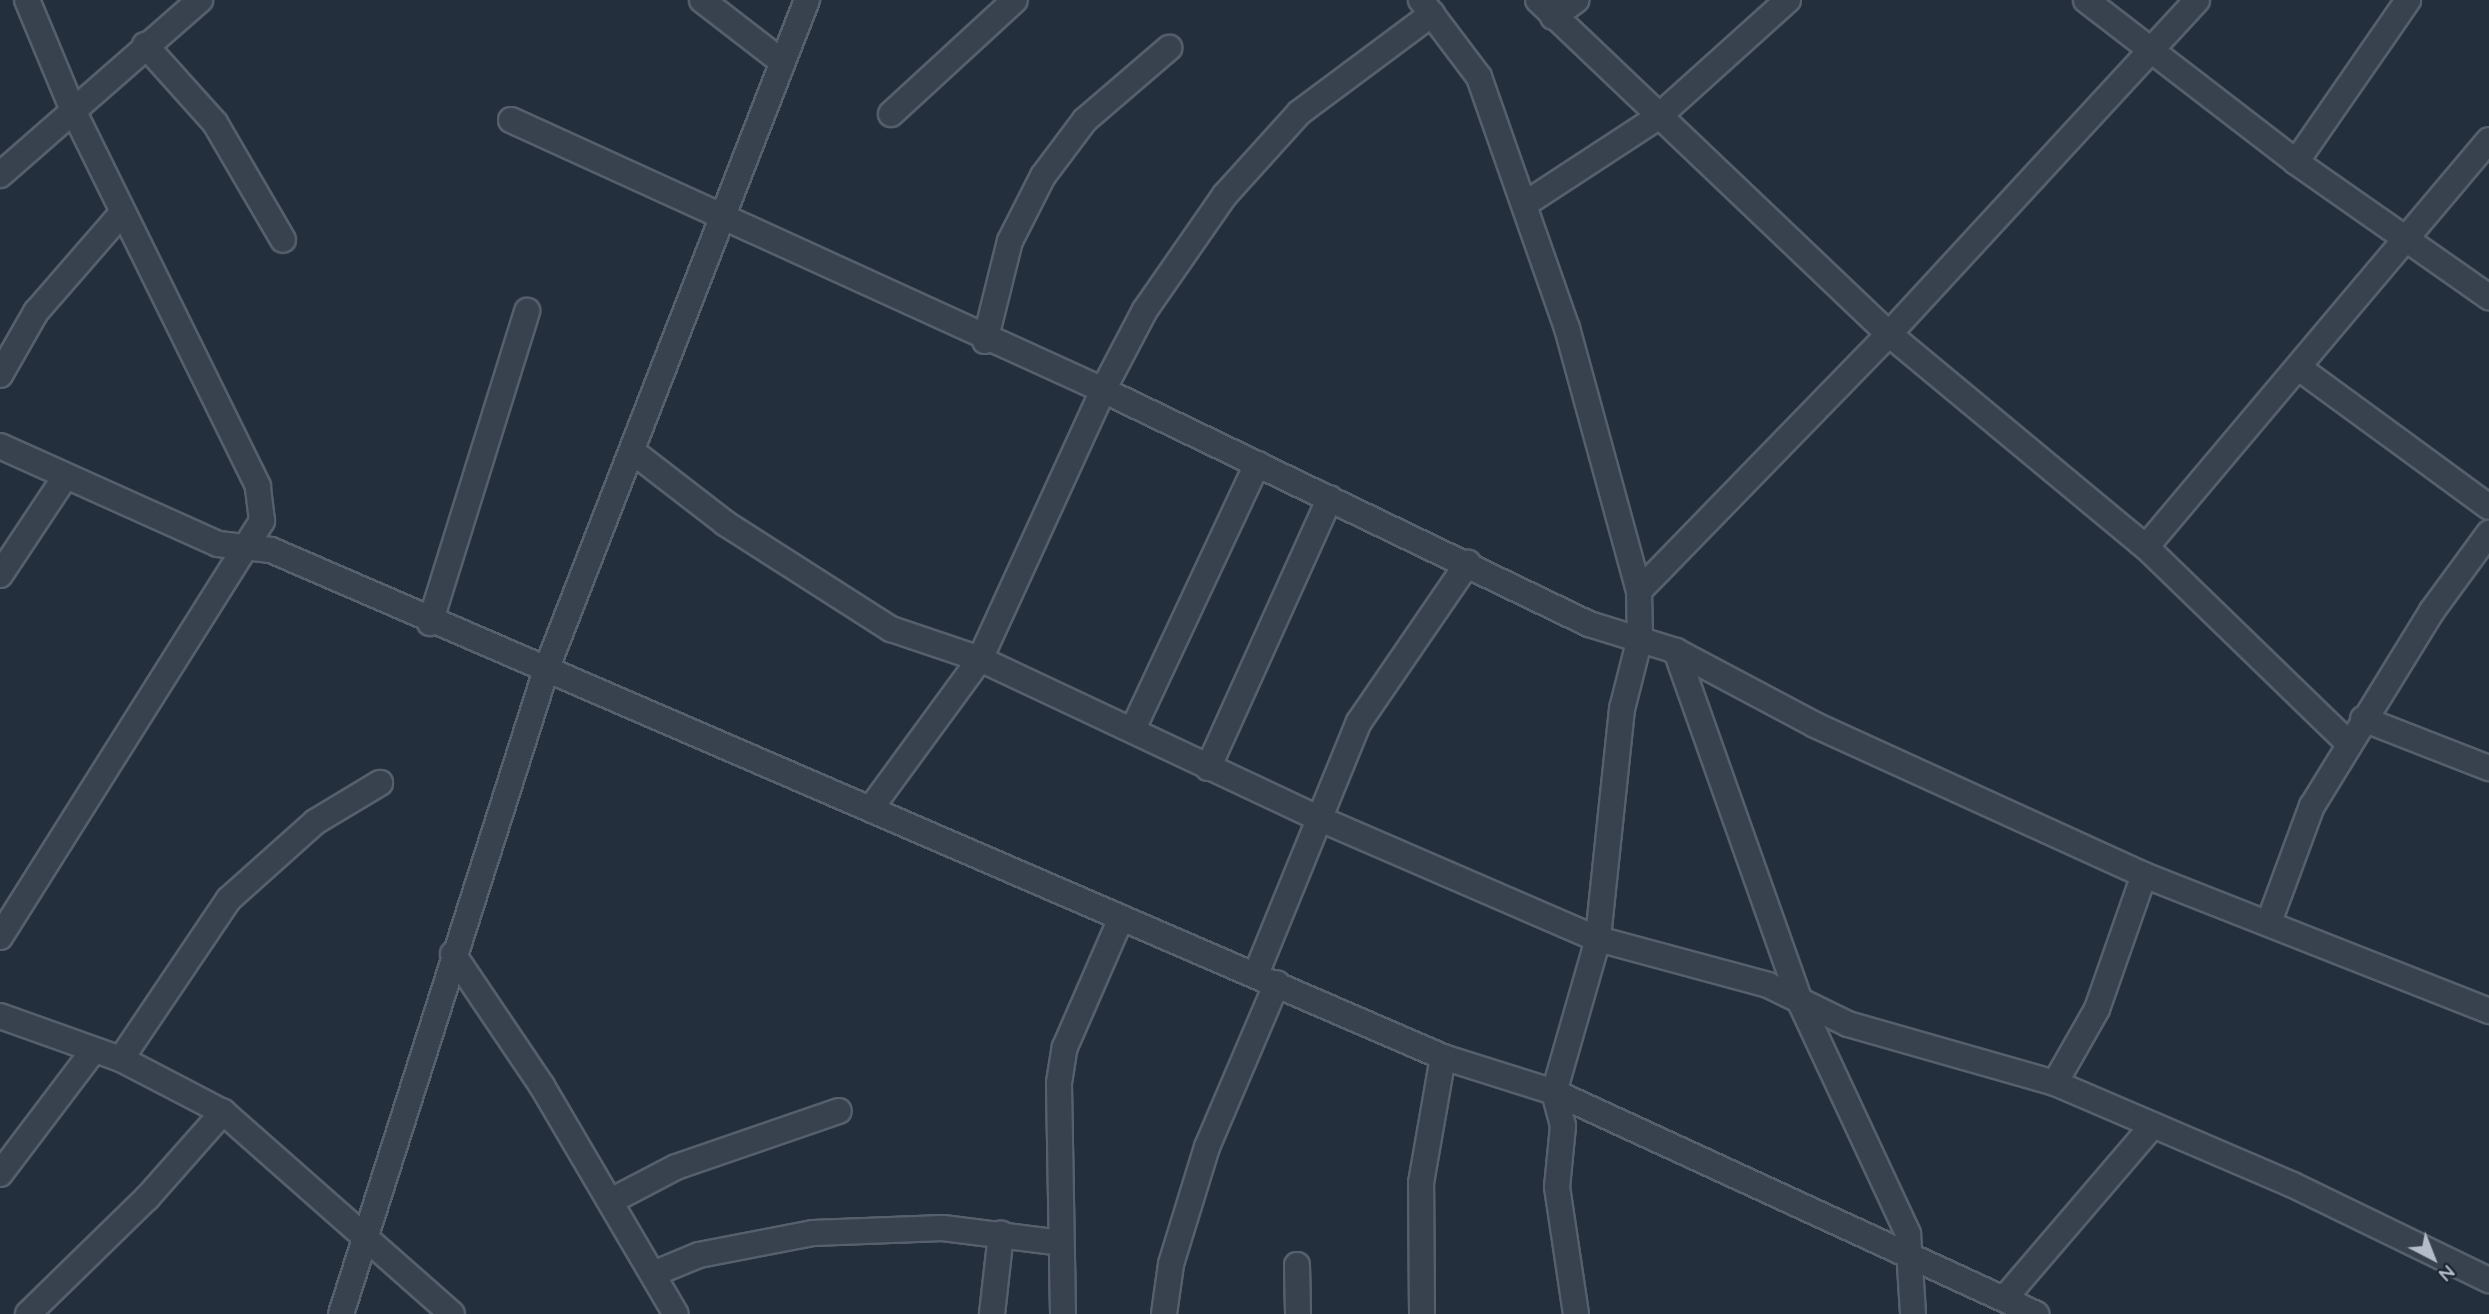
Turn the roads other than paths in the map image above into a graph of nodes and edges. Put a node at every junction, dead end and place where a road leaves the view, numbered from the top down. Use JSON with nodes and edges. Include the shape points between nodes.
{"nodes":[{"id":1,"x":27,"y":0,"type":"edge"},
{"id":2,"x":200,"y":0,"type":"edge"},
{"id":3,"x":702,"y":0,"type":"edge"},
{"id":4,"x":807,"y":0,"type":"edge"},
{"id":5,"x":1015,"y":0,"type":"edge"},
{"id":6,"x":1576,"y":0,"type":"edge"},
{"id":7,"x":1788,"y":0,"type":"edge"},
{"id":8,"x":2086,"y":0,"type":"edge"},
{"id":9,"x":2197,"y":0,"type":"edge"},
{"id":10,"x":2408,"y":0,"type":"edge"},
{"id":11,"x":1427,"y":7,"type":"edge"},
{"id":12,"x":1545,"y":9,"type":"edge"},
{"id":13,"x":145,"y":44,"type":"junction"},
{"id":14,"x":1169,"y":47,"type":"dead end"},
{"id":15,"x":2152,"y":51,"type":"junction"},
{"id":16,"x":781,"y":61,"type":"junction"},
{"id":17,"x":72,"y":108,"type":"junction"},
{"id":18,"x":891,"y":114,"type":"dead end"},
{"id":19,"x":1658,"y":117,"type":"junction"},
{"id":20,"x":511,"y":120,"type":"dead end"},
{"id":21,"x":2489,"y":140,"type":"edge"},
{"id":22,"x":2296,"y":162,"type":"junction"},
{"id":23,"x":0,"y":175,"type":"edge"},
{"id":24,"x":1525,"y":204,"type":"junction"},
{"id":25,"x":122,"y":213,"type":"junction"},
{"id":26,"x":720,"y":219,"type":"junction"},
{"id":27,"x":2408,"y":237,"type":"junction"},
{"id":28,"x":283,"y":240,"type":"dead end"},
{"id":29,"x":2489,"y":297,"type":"edge"},
{"id":30,"x":527,"y":311,"type":"dead end"},
{"id":31,"x":1889,"y":334,"type":"junction"},
{"id":32,"x":985,"y":341,"type":"junction"},
{"id":33,"x":2299,"y":368,"type":"junction"},
{"id":34,"x":0,"y":375,"type":"edge"},
{"id":35,"x":1102,"y":390,"type":"junction"},
{"id":36,"x":0,"y":446,"type":"edge"},
{"id":37,"x":632,"y":451,"type":"junction"},
{"id":38,"x":1257,"y":464,"type":"junction"},
{"id":39,"x":65,"y":477,"type":"junction"},
{"id":40,"x":1330,"y":498,"type":"junction"},
{"id":41,"x":2489,"y":507,"type":"edge"},
{"id":42,"x":2489,"y":533,"type":"edge"},
{"id":43,"x":2146,"y":547,"type":"junction"},
{"id":44,"x":248,"y":548,"type":"junction"},
{"id":45,"x":1468,"y":563,"type":"junction"},
{"id":46,"x":0,"y":575,"type":"edge"},
{"id":47,"x":1639,"y":592,"type":"junction"},
{"id":48,"x":430,"y":623,"type":"junction"},
{"id":49,"x":1640,"y":638,"type":"junction"},
{"id":50,"x":1676,"y":651,"type":"junction"},
{"id":51,"x":979,"y":659,"type":"junction"},
{"id":52,"x":546,"y":670,"type":"junction"},
{"id":53,"x":2363,"y":719,"type":"junction"},
{"id":54,"x":1133,"y":729,"type":"junction"},
{"id":55,"x":2348,"y":744,"type":"junction"},
{"id":56,"x":1208,"y":768,"type":"junction"},
{"id":57,"x":2489,"y":768,"type":"edge"},
{"id":58,"x":380,"y":783,"type":"dead end"},
{"id":59,"x":871,"y":808,"type":"junction"},
{"id":60,"x":1318,"y":818,"type":"junction"},
{"id":61,"x":2144,"y":875,"type":"junction"},
{"id":62,"x":1121,"y":918,"type":"junction"},
{"id":63,"x":2269,"y":922,"type":"junction"},
{"id":64,"x":0,"y":937,"type":"edge"},
{"id":65,"x":1598,"y":939,"type":"junction"},
{"id":66,"x":453,"y":954,"type":"junction"},
{"id":67,"x":1267,"y":979,"type":"junction"},
{"id":68,"x":1800,"y":1002,"type":"junction"},
{"id":69,"x":2489,"y":1011,"type":"edge"},
{"id":70,"x":0,"y":1016,"type":"edge"},
{"id":71,"x":93,"y":1051,"type":"junction"},
{"id":72,"x":1443,"y":1057,"type":"junction"},
{"id":73,"x":121,"y":1059,"type":"junction"},
{"id":74,"x":2055,"y":1083,"type":"junction"},
{"id":75,"x":1554,"y":1092,"type":"junction"},
{"id":76,"x":839,"y":1111,"type":"dead end"},
{"id":77,"x":223,"y":1112,"type":"junction"},
{"id":78,"x":2153,"y":1125,"type":"junction"},
{"id":79,"x":0,"y":1174,"type":"edge"},
{"id":80,"x":611,"y":1201,"type":"junction"},
{"id":81,"x":1002,"y":1234,"type":"junction"},
{"id":82,"x":369,"y":1237,"type":"junction"},
{"id":83,"x":1061,"y":1243,"type":"junction"},
{"id":84,"x":1913,"y":1255,"type":"junction"},
{"id":85,"x":1297,"y":1265,"type":"dead end"},
{"id":86,"x":653,"y":1274,"type":"junction"},
{"id":87,"x":2489,"y":1280,"type":"edge"},
{"id":88,"x":2004,"y":1298,"type":"junction"},
{"id":89,"x":338,"y":1312,"type":"edge"},
{"id":90,"x":28,"y":1314,"type":"edge"},
{"id":91,"x":453,"y":1314,"type":"edge"},
{"id":92,"x":676,"y":1314,"type":"edge"},
{"id":93,"x":992,"y":1314,"type":"edge"},
{"id":94,"x":1063,"y":1314,"type":"edge"},
{"id":95,"x":1164,"y":1314,"type":"edge"},
{"id":96,"x":1298,"y":1314,"type":"edge"},
{"id":97,"x":1422,"y":1314,"type":"edge"},
{"id":98,"x":1576,"y":1314,"type":"edge"},
{"id":99,"x":1913,"y":1314,"type":"edge"},
{"id":100,"x":2036,"y":1314,"type":"edge"}],
"edges":[{"from":1,"to":17,"type":"street"},
{"from":2,"to":13,"type":"street"},
{"from":3,"to":16,"type":"street"},
{"from":4,"to":16,"type":"street"},
{"from":5,"to":18,"type":"street"},
{"from":6,"to":12,"type":"street"},
{"from":7,"to":19,"type":"street"},
{"from":8,"to":15,"type":"street"},
{"from":9,"to":15,"type":"street"},
{"from":10,"to":22,"type":"street"},
{"from":11,"to":24,"type":"street","via":[[1479,77]]},
{"from":11,"to":35,"type":"street","via":[[1299,113],[1225,195],[1145,310]]},
{"from":12,"to":19,"type":"street"},
{"from":13,"to":17,"type":"street"},
{"from":13,"to":28,"type":"street","via":[[215,123]]},
{"from":14,"to":32,"type":"street","via":[[1085,120],[1043,176],[1010,242]]},
{"from":15,"to":22,"type":"street"},
{"from":15,"to":31,"type":"street"},
{"from":16,"to":26,"type":"street"},
{"from":17,"to":23,"type":"street"},
{"from":17,"to":25,"type":"street"},
{"from":19,"to":24,"type":"street"},
{"from":19,"to":31,"type":"street"},
{"from":20,"to":26,"type":"street"},
{"from":21,"to":27,"type":"street"},
{"from":22,"to":27,"type":"street"},
{"from":24,"to":47,"type":"street","via":[[1567,328]]},
{"from":25,"to":34,"type":"street","via":[[36,312]]},
{"from":25,"to":44,"type":"street","via":[[258,486],[262,521]]},
{"from":26,"to":32,"type":"street"},
{"from":26,"to":37,"type":"street"},
{"from":27,"to":29,"type":"street"},
{"from":27,"to":33,"type":"street"},
{"from":30,"to":48,"type":"street"},
{"from":31,"to":43,"type":"street"},
{"from":31,"to":47,"type":"street"},
{"from":32,"to":35,"type":"street"},
{"from":33,"to":41,"type":"street"},
{"from":33,"to":43,"type":"street"},
{"from":35,"to":38,"type":"street"},
{"from":35,"to":51,"type":"street"},
{"from":36,"to":39,"type":"street"},
{"from":37,"to":51,"type":"street","via":[[725,523],[891,629]]},
{"from":37,"to":52,"type":"street"},
{"from":38,"to":40,"type":"street"},
{"from":38,"to":54,"type":"street"},
{"from":39,"to":44,"type":"street","via":[[218,544]]},
{"from":39,"to":46,"type":"street"},
{"from":40,"to":45,"type":"street"},
{"from":40,"to":56,"type":"street"},
{"from":42,"to":53,"type":"street"},
{"from":43,"to":55,"type":"street"},
{"from":44,"to":48,"type":"street","via":[[271,551]]},
{"from":44,"to":64,"type":"street"},
{"from":45,"to":49,"type":"street","via":[[1589,624]]},
{"from":45,"to":60,"type":"street","via":[[1359,722]]},
{"from":47,"to":49,"type":"street"},
{"from":48,"to":52,"type":"street"},
{"from":49,"to":50,"type":"street"},
{"from":49,"to":65,"type":"street","via":[[1622,709]]},
{"from":50,"to":61,"type":"street","via":[[1815,725]]},
{"from":50,"to":68,"type":"street"},
{"from":51,"to":54,"type":"street"},
{"from":51,"to":59,"type":"street"},
{"from":52,"to":59,"type":"street"},
{"from":52,"to":66,"type":"street"},
{"from":53,"to":55,"type":"street"},
{"from":53,"to":57,"type":"street"},
{"from":54,"to":56,"type":"street"},
{"from":55,"to":63,"type":"street","via":[[2312,806]]},
{"from":56,"to":60,"type":"street"},
{"from":58,"to":73,"type":"street","via":[[315,822],[229,899]]},
{"from":59,"to":62,"type":"street"},
{"from":60,"to":65,"type":"street"},
{"from":60,"to":67,"type":"street"},
{"from":61,"to":63,"type":"street"},
{"from":61,"to":74,"type":"street","via":[[2097,1009]]},
{"from":62,"to":67,"type":"street"},
{"from":62,"to":83,"type":"street","via":[[1065,1047],[1059,1083]]},
{"from":63,"to":69,"type":"street"},
{"from":65,"to":68,"type":"street","via":[[1768,985]]},
{"from":65,"to":75,"type":"street"},
{"from":66,"to":80,"type":"street"},
{"from":66,"to":82,"type":"street"},
{"from":67,"to":72,"type":"street"},
{"from":67,"to":95,"type":"street","via":[[1187,1207]]},
{"from":68,"to":74,"type":"street","via":[[1848,1024]]},
{"from":68,"to":84,"type":"street"},
{"from":70,"to":71,"type":"street"},
{"from":71,"to":73,"type":"street"},
{"from":71,"to":79,"type":"street"},
{"from":72,"to":75,"type":"street"},
{"from":72,"to":97,"type":"street","via":[[1420,1183]]},
{"from":73,"to":77,"type":"street"},
{"from":74,"to":78,"type":"street"},
{"from":75,"to":84,"type":"street"},
{"from":75,"to":98,"type":"street","via":[[1563,1126],[1557,1187]]},
{"from":76,"to":80,"type":"street","via":[[676,1167]]},
{"from":77,"to":82,"type":"street"},
{"from":77,"to":90,"type":"street","via":[[147,1198]]},
{"from":78,"to":87,"type":"street"},
{"from":78,"to":88,"type":"street"},
{"from":80,"to":86,"type":"street"},
{"from":81,"to":83,"type":"street"},
{"from":81,"to":86,"type":"street","via":[[943,1228],[813,1233],[699,1255]]},
{"from":81,"to":93,"type":"street"},
{"from":82,"to":89,"type":"street"},
{"from":82,"to":91,"type":"street"},
{"from":83,"to":94,"type":"street"},
{"from":84,"to":88,"type":"street"},
{"from":84,"to":99,"type":"street"},
{"from":85,"to":96,"type":"street"},
{"from":86,"to":92,"type":"street"},
{"from":88,"to":100,"type":"street"}]}
